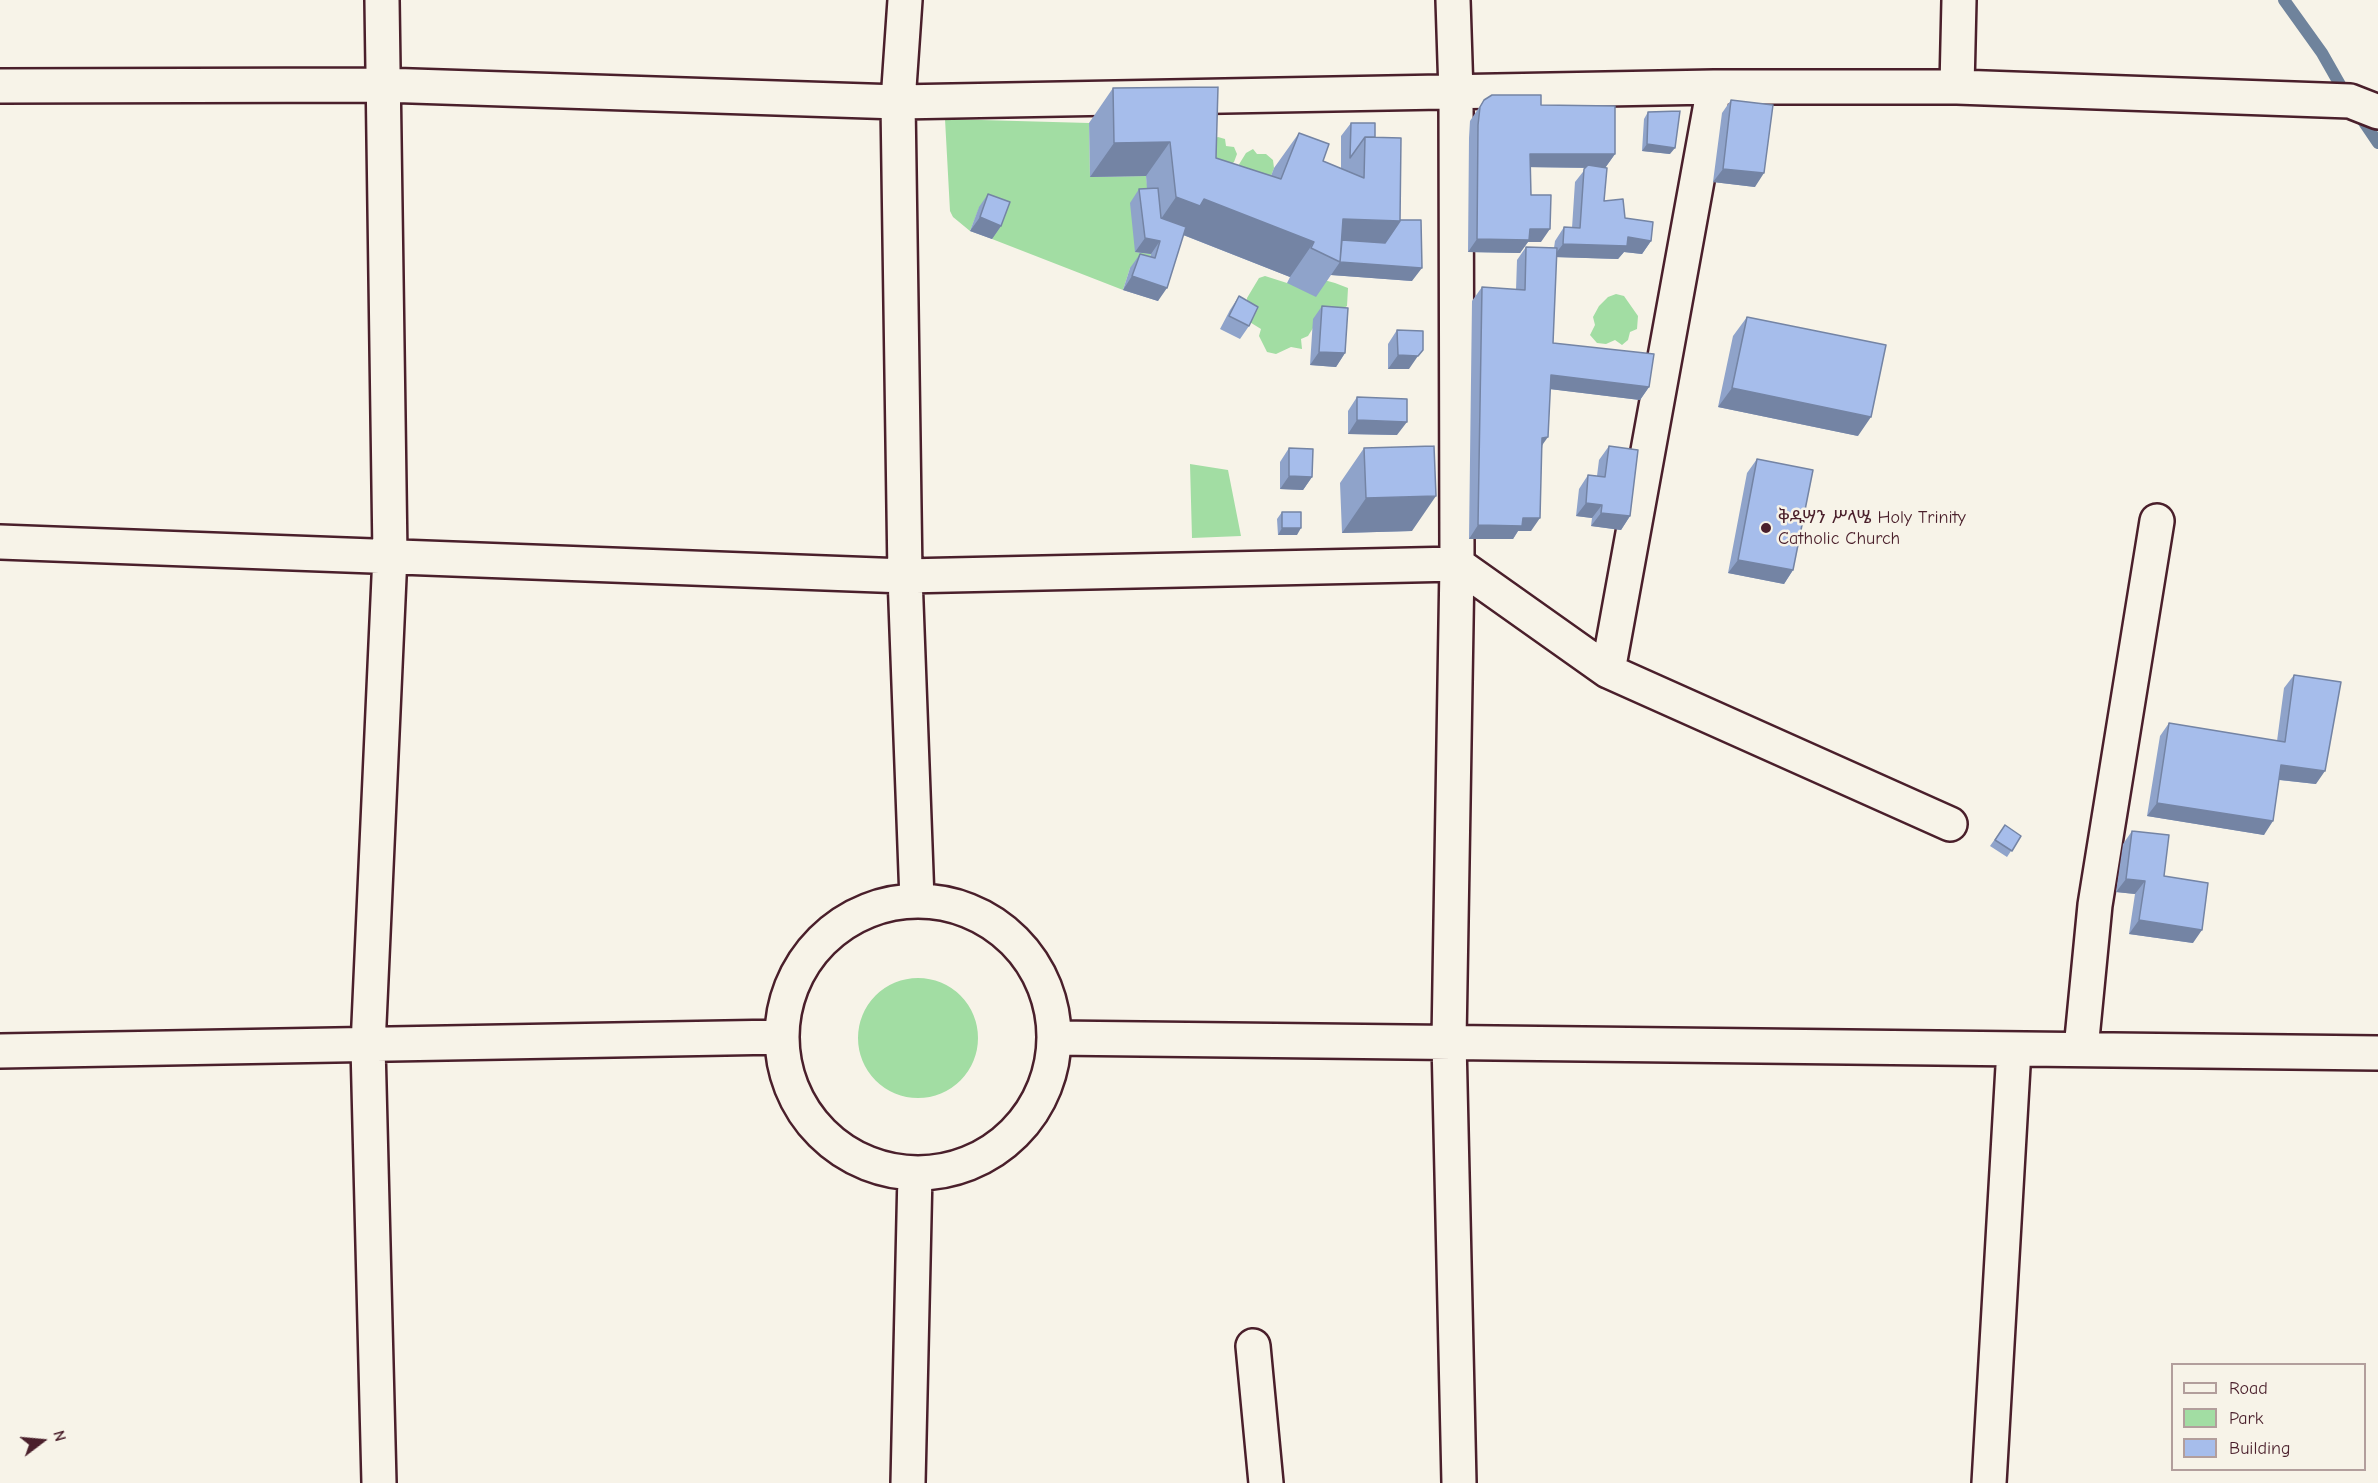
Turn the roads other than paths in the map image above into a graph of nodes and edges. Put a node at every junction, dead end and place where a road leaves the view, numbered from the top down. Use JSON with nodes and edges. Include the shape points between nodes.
{"nodes":[{"id":1,"x":382,"y":0,"type":"edge"},
{"id":2,"x":905,"y":0,"type":"edge"},
{"id":3,"x":1453,"y":0,"type":"edge"},
{"id":4,"x":1959,"y":0,"type":"edge"},
{"id":5,"x":382,"y":85,"type":"junction"},
{"id":6,"x":0,"y":86,"type":"edge"},
{"id":7,"x":1714,"y":87,"type":"junction"},
{"id":8,"x":1957,"y":87,"type":"junction"},
{"id":9,"x":1456,"y":93,"type":"junction"},
{"id":10,"x":898,"y":102,"type":"junction"},
{"id":11,"x":2378,"y":112,"type":"edge"},
{"id":12,"x":2157,"y":521,"type":"dead end"},
{"id":13,"x":0,"y":542,"type":"edge"},
{"id":14,"x":390,"y":555,"type":"junction"},
{"id":15,"x":1457,"y":564,"type":"junction"},
{"id":16,"x":905,"y":576,"type":"junction"},
{"id":17,"x":1608,"y":671,"type":"junction"},
{"id":18,"x":1950,"y":824,"type":"dead end"},
{"id":19,"x":918,"y":900,"type":"junction"},
{"id":20,"x":781,"y":1037,"type":"junction"},
{"id":21,"x":1054,"y":1038,"type":"junction"},
{"id":22,"x":1449,"y":1041,"type":"junction"},
{"id":23,"x":368,"y":1046,"type":"junction"},
{"id":24,"x":2014,"y":1049,"type":"junction"},
{"id":25,"x":2081,"y":1049,"type":"junction"},
{"id":26,"x":0,"y":1051,"type":"edge"},
{"id":27,"x":2378,"y":1053,"type":"edge"},
{"id":28,"x":915,"y":1173,"type":"junction"},
{"id":29,"x":1252,"y":1346,"type":"dead end"},
{"id":30,"x":379,"y":1483,"type":"edge"},
{"id":31,"x":908,"y":1483,"type":"edge"},
{"id":32,"x":1266,"y":1483,"type":"edge"},
{"id":33,"x":1459,"y":1483,"type":"edge"},
{"id":34,"x":1989,"y":1483,"type":"edge"}],
"edges":[{"from":1,"to":5,"type":"street"},
{"from":2,"to":10,"type":"street"},
{"from":3,"to":9,"type":"street"},
{"from":4,"to":8,"type":"street"},
{"from":5,"to":6,"type":"street"},
{"from":5,"to":10,"type":"street"},
{"from":5,"to":14,"type":"street"},
{"from":7,"to":8,"type":"street"},
{"from":7,"to":9,"type":"street"},
{"from":7,"to":17,"type":"street"},
{"from":8,"to":11,"type":"street","via":[[2350,101]]},
{"from":9,"to":10,"type":"street"},
{"from":9,"to":15,"type":"street"},
{"from":10,"to":16,"type":"street"},
{"from":12,"to":25,"type":"street","via":[[2095,904]]},
{"from":13,"to":14,"type":"street"},
{"from":14,"to":16,"type":"street"},
{"from":14,"to":23,"type":"street"},
{"from":15,"to":16,"type":"street"},
{"from":15,"to":17,"type":"street"},
{"from":15,"to":22,"type":"street"},
{"from":16,"to":19,"type":"street"},
{"from":17,"to":18,"type":"street"},
{"from":19,"to":20,"type":"street","via":[[875,907],[837,926],[807,957],[788,994]]},
{"from":19,"to":21,"type":"street","via":[[960,907],[998,926],[1028,957],[1047,995]]},
{"from":20,"to":23,"type":"street"},
{"from":20,"to":28,"type":"street","via":[[788,1080],[807,1118],[837,1148],[875,1168]]},
{"from":21,"to":22,"type":"street"},
{"from":21,"to":28,"type":"street","via":[[1047,1080],[1028,1118],[998,1149],[960,1168]]},
{"from":22,"to":24,"type":"street"},
{"from":22,"to":33,"type":"street"},
{"from":23,"to":26,"type":"street"},
{"from":23,"to":30,"type":"street"},
{"from":24,"to":25,"type":"street"},
{"from":24,"to":34,"type":"street"},
{"from":25,"to":27,"type":"street"},
{"from":28,"to":31,"type":"street"},
{"from":29,"to":32,"type":"street"}]}
